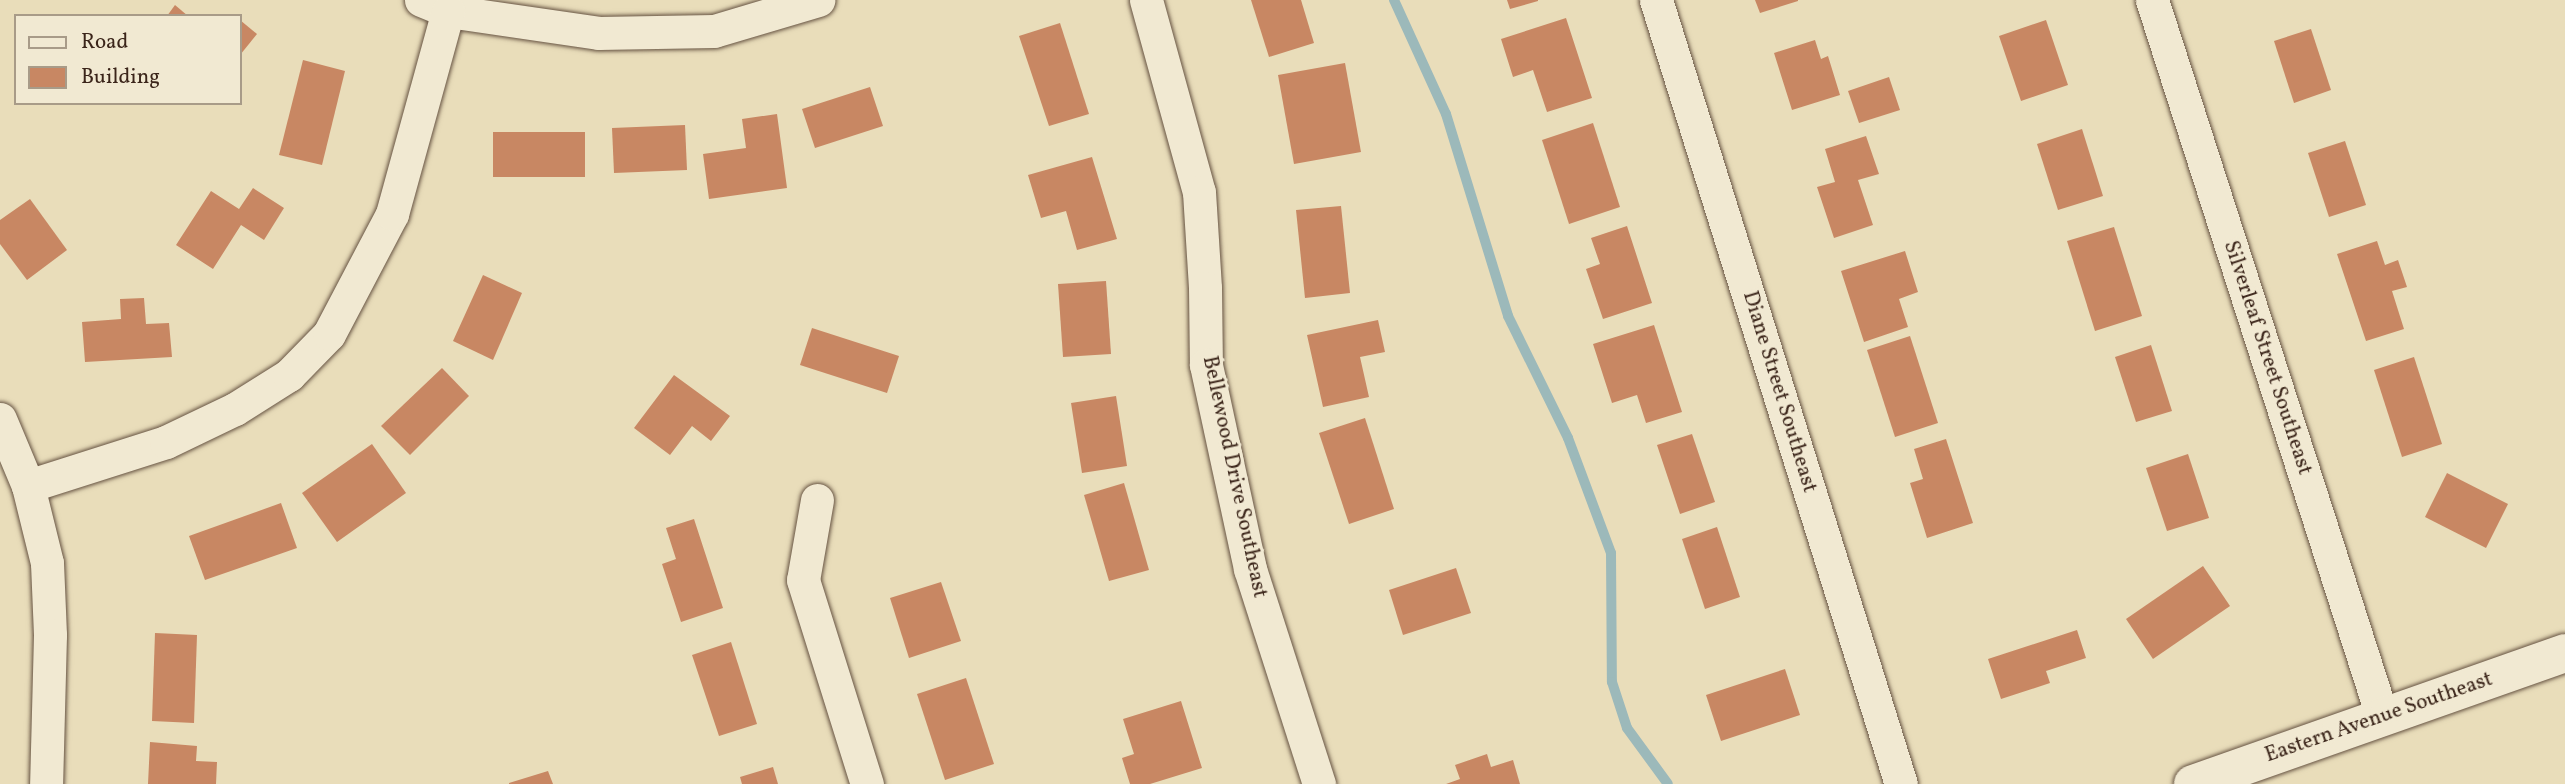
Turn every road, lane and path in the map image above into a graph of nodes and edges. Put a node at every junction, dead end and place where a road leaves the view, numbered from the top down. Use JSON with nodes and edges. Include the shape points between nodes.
{"nodes":[{"id":1,"x":818,"y":0,"type":"edge"},
{"id":2,"x":1146,"y":0,"type":"edge"},
{"id":3,"x":1656,"y":0,"type":"edge"},
{"id":4,"x":2152,"y":0,"type":"edge"},
{"id":5,"x":434,"y":6,"type":"edge"},
{"id":6,"x":0,"y":419,"type":"edge"},
{"id":7,"x":27,"y":486,"type":"junction"},
{"id":8,"x":817,"y":500,"type":"dead end"},
{"id":9,"x":2565,"y":653,"type":"edge"},
{"id":10,"x":2382,"y":716,"type":"junction"},
{"id":11,"x":46,"y":784,"type":"edge"},
{"id":12,"x":867,"y":784,"type":"edge"},
{"id":13,"x":1319,"y":784,"type":"edge"},
{"id":14,"x":1901,"y":784,"type":"edge"},
{"id":15,"x":2193,"y":784,"type":"edge"}],
"edges":[{"from":1,"to":5,"type":"street","via":[[714,30],[598,33]]},
{"from":2,"to":13,"type":"street","name":"Bellewood Drive Southeast","via":[[1199,192],[1206,365],[1250,569]]},
{"from":3,"to":14,"type":"street","name":"Diane Street Southeast"},
{"from":4,"to":10,"type":"street","name":"Silverleaf Street Southeast"},
{"from":5,"to":7,"type":"street","via":[[392,214],[329,334],[289,375],[235,410],[166,442]]},
{"from":6,"to":7,"type":"street"},
{"from":7,"to":11,"type":"street","via":[[47,563]]},
{"from":8,"to":12,"type":"street","via":[[803,580]]},
{"from":9,"to":10,"type":"street","name":"Eastern Avenue Southeast"},
{"from":10,"to":15,"type":"street","name":"Eastern Avenue Southeast"}]}
